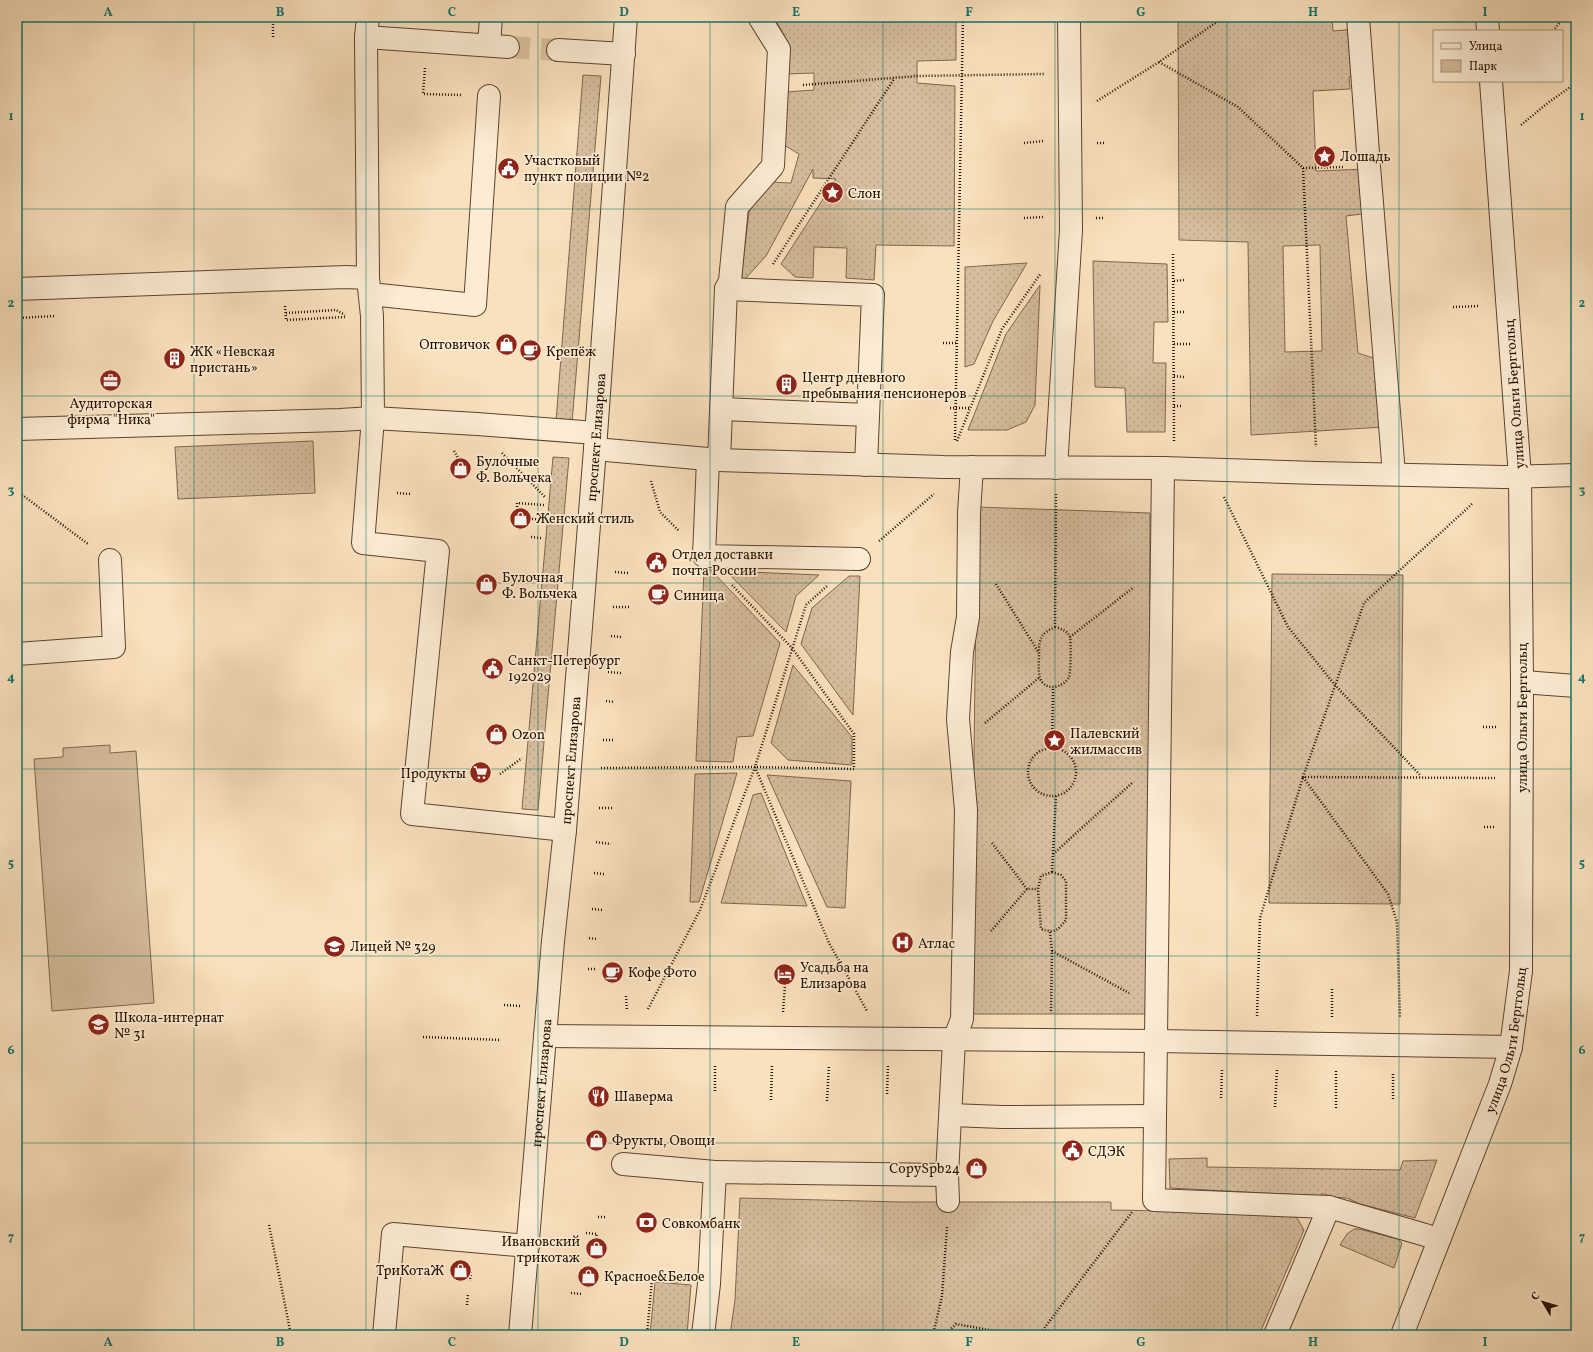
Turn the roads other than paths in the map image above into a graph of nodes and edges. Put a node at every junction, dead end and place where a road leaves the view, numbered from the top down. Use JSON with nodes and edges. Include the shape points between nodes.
{"nodes":[{"id":1,"x":491,"y":17,"type":"edge"},
{"id":2,"x":626,"y":17,"type":"edge"},
{"id":3,"x":759,"y":17,"type":"edge"},
{"id":4,"x":1069,"y":17,"type":"edge"},
{"id":5,"x":1358,"y":17,"type":"edge"},
{"id":6,"x":1487,"y":17,"type":"edge"},
{"id":7,"x":367,"y":27,"type":"edge"},
{"id":8,"x":1488,"y":30,"type":"edge"},
{"id":9,"x":558,"y":50,"type":"tunnel mouth"},
{"id":10,"x":624,"y":54,"type":"junction"},
{"id":11,"x":1491,"y":82,"type":"edge"},
{"id":12,"x":488,"y":96,"type":"road end"},
{"id":13,"x":369,"y":286,"type":"junction"},
{"id":14,"x":17,"y":289,"type":"edge"},
{"id":15,"x":726,"y":289,"type":"junction"},
{"id":16,"x":721,"y":409,"type":"junction"},
{"id":17,"x":868,"y":414,"type":"junction"},
{"id":18,"x":373,"y":418,"type":"junction"},
{"id":19,"x":17,"y":429,"type":"edge"},
{"id":20,"x":596,"y":441,"type":"junction"},
{"id":21,"x":713,"y":460,"type":"junction"},
{"id":22,"x":866,"y":465,"type":"junction"},
{"id":23,"x":972,"y":467,"type":"junction"},
{"id":24,"x":1056,"y":468,"type":"junction"},
{"id":25,"x":1168,"y":468,"type":"junction"},
{"id":26,"x":1394,"y":474,"type":"junction"},
{"id":27,"x":1576,"y":475,"type":"edge"},
{"id":28,"x":1511,"y":477,"type":"junction"},
{"id":29,"x":859,"y":559,"type":"road end"},
{"id":30,"x":110,"y":560,"type":"road end"},
{"id":31,"x":17,"y":654,"type":"edge"},
{"id":32,"x":1522,"y":682,"type":"junction"},
{"id":33,"x":1576,"y":686,"type":"edge"},
{"id":34,"x":565,"y":830,"type":"junction"},
{"id":35,"x":545,"y":1036,"type":"junction"},
{"id":36,"x":954,"y":1040,"type":"junction"},
{"id":37,"x":1157,"y":1041,"type":"junction"},
{"id":38,"x":1510,"y":1047,"type":"junction"},
{"id":39,"x":951,"y":1115,"type":"junction"},
{"id":40,"x":1155,"y":1116,"type":"junction"},
{"id":41,"x":623,"y":1164,"type":"dead end"},
{"id":42,"x":715,"y":1172,"type":"junction"},
{"id":43,"x":947,"y":1175,"type":"junction"},
{"id":44,"x":948,"y":1201,"type":"road end"},
{"id":45,"x":1329,"y":1208,"type":"junction"},
{"id":46,"x":1439,"y":1239,"type":"junction"},
{"id":47,"x":528,"y":1246,"type":"junction"},
{"id":48,"x":384,"y":1335,"type":"edge"},
{"id":49,"x":520,"y":1335,"type":"edge"},
{"id":50,"x":704,"y":1335,"type":"edge"},
{"id":51,"x":1275,"y":1335,"type":"edge"},
{"id":52,"x":1402,"y":1335,"type":"edge"}],
"edges":[{"from":1,"to":7,"type":"street","via":[[498,46]]},
{"from":2,"to":10,"type":"street","name":"проспект Елизарова"},
{"from":3,"to":15,"type":"street","via":[[779,49],[773,166],[737,207],[730,281]]},
{"from":4,"to":24,"type":"street","via":[[1071,230]]},
{"from":5,"to":26,"type":"street"},
{"from":6,"to":8,"type":"street"},
{"from":7,"to":13,"type":"street"},
{"from":9,"to":10,"type":"street"},
{"from":10,"to":20,"type":"street","name":"проспект Елизарова"},
{"from":11,"to":28,"type":"street","name":"улица Ольги Берггольц"},
{"from":12,"to":13,"type":"street","via":[[475,305]]},
{"from":13,"to":14,"type":"street","via":[[346,278]]},
{"from":13,"to":18,"type":"street","via":[[372,316]]},
{"from":15,"to":16,"type":"street"},
{"from":15,"to":17,"type":"street","via":[[873,295]]},
{"from":16,"to":17,"type":"street"},
{"from":16,"to":21,"type":"street"},
{"from":17,"to":22,"type":"street"},
{"from":18,"to":19,"type":"street"},
{"from":18,"to":20,"type":"street","via":[[477,424]]},
{"from":18,"to":34,"type":"street","via":[[363,543],[438,551],[412,814]]},
{"from":20,"to":21,"type":"street","via":[[644,453]]},
{"from":20,"to":34,"type":"street","name":"проспект Елизарова"},
{"from":21,"to":22,"type":"street"},
{"from":21,"to":29,"type":"street","via":[[704,556]]},
{"from":22,"to":23,"type":"street"},
{"from":23,"to":24,"type":"street"},
{"from":23,"to":36,"type":"street","via":[[968,617],[958,719],[966,810],[962,1019]]},
{"from":24,"to":25,"type":"street"},
{"from":25,"to":26,"type":"street","via":[[1317,474]]},
{"from":25,"to":37,"type":"street","via":[[1162,566]]},
{"from":26,"to":28,"type":"street"},
{"from":27,"to":28,"type":"street"},
{"from":28,"to":32,"type":"street","name":"улица Ольги Берггольц"},
{"from":30,"to":31,"type":"street","via":[[114,647]]},
{"from":32,"to":33,"type":"street"},
{"from":32,"to":38,"type":"street","name":"улица Ольги Берггольц","via":[[1521,971]]},
{"from":34,"to":35,"type":"street","name":"проспект Елизарова"},
{"from":35,"to":36,"type":"street"},
{"from":35,"to":47,"type":"street","name":"проспект Елизарова"},
{"from":36,"to":37,"type":"street"},
{"from":36,"to":39,"type":"street"},
{"from":37,"to":38,"type":"street"},
{"from":37,"to":40,"type":"street"},
{"from":38,"to":46,"type":"street","name":"улица Ольги Берггольц","via":[[1500,1084]]},
{"from":39,"to":40,"type":"street"},
{"from":39,"to":43,"type":"street"},
{"from":40,"to":45,"type":"street","via":[[1154,1200]]},
{"from":41,"to":42,"type":"street"},
{"from":42,"to":43,"type":"street"},
{"from":42,"to":50,"type":"street"},
{"from":43,"to":44,"type":"street"},
{"from":45,"to":46,"type":"street"},
{"from":45,"to":51,"type":"street"},
{"from":46,"to":52,"type":"street","name":"улица Ольги Берггольц"},
{"from":47,"to":48,"type":"street","via":[[393,1234]]},
{"from":47,"to":49,"type":"street","name":"проспект Елизарова"}]}
